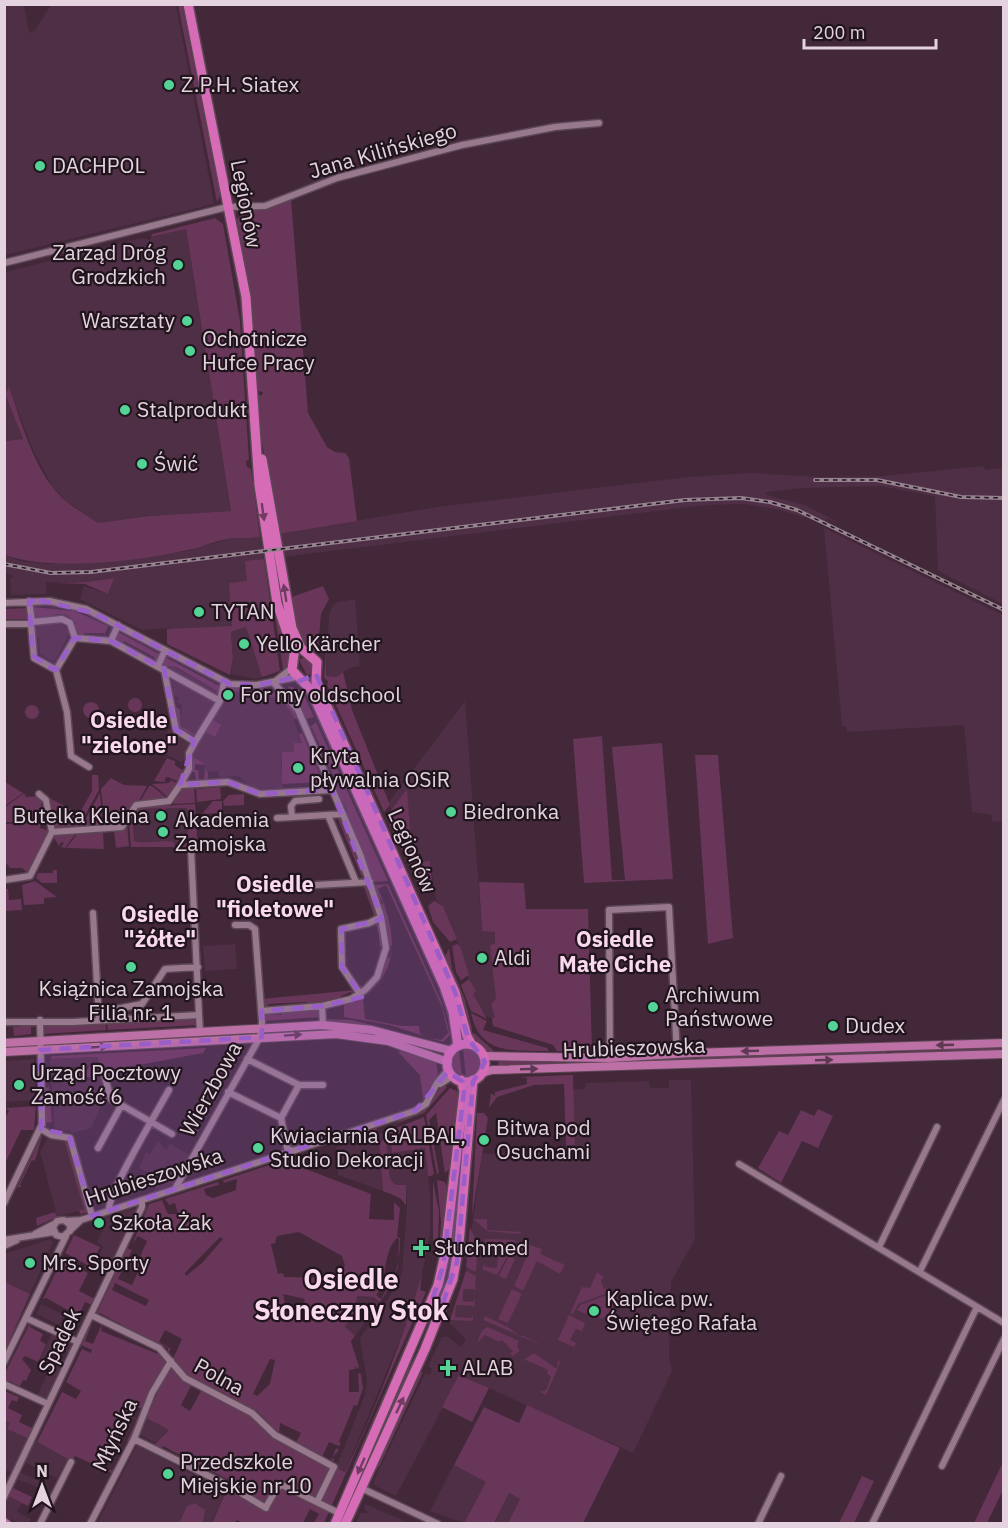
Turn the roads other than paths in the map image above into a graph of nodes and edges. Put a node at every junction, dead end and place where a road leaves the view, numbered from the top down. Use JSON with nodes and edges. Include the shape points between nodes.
{"nodes":[{"id":1,"x":188,"y":4,"type":"edge"},
{"id":2,"x":599,"y":123,"type":"dead end"},
{"id":3,"x":227,"y":207,"type":"junction"},
{"id":4,"x":4,"y":263,"type":"edge"},
{"id":5,"x":254,"y":412,"type":"junction"},
{"id":6,"x":29,"y":601,"type":"junction"},
{"id":7,"x":4,"y":603,"type":"edge"},
{"id":8,"x":31,"y":623,"type":"junction"},
{"id":9,"x":4,"y":624,"type":"edge"},
{"id":10,"x":118,"y":625,"type":"junction"},
{"id":11,"x":75,"y":638,"type":"junction"},
{"id":12,"x":111,"y":641,"type":"junction"},
{"id":13,"x":165,"y":651,"type":"junction"},
{"id":14,"x":308,"y":655,"type":"junction"},
{"id":15,"x":161,"y":667,"type":"junction"},
{"id":16,"x":56,"y":669,"type":"junction"},
{"id":17,"x":296,"y":671,"type":"junction"},
{"id":18,"x":316,"y":674,"type":"junction"},
{"id":19,"x":224,"y":682,"type":"junction"},
{"id":20,"x":273,"y":682,"type":"junction"},
{"id":21,"x":219,"y":701,"type":"junction"},
{"id":22,"x":195,"y":742,"type":"junction"},
{"id":23,"x":89,"y":767,"type":"dead end"},
{"id":24,"x":180,"y":785,"type":"junction"},
{"id":25,"x":332,"y":790,"type":"junction"},
{"id":26,"x":39,"y":794,"type":"dead end"},
{"id":27,"x":319,"y":799,"type":"dead end"},
{"id":28,"x":342,"y":814,"type":"junction"},
{"id":29,"x":328,"y":815,"type":"junction"},
{"id":30,"x":292,"y":817,"type":"junction"},
{"id":31,"x":277,"y":818,"type":"dead end"},
{"id":32,"x":52,"y":832,"type":"junction"},
{"id":33,"x":191,"y":850,"type":"dead end"},
{"id":34,"x":4,"y":879,"type":"edge"},
{"id":35,"x":356,"y":882,"type":"junction"},
{"id":36,"x":370,"y":882,"type":"junction"},
{"id":37,"x":280,"y":887,"type":"dead end"},
{"id":38,"x":93,"y":913,"type":"dead end"},
{"id":39,"x":381,"y":917,"type":"junction"},
{"id":40,"x":235,"y":926,"type":"dead end"},
{"id":41,"x":198,"y":967,"type":"junction"},
{"id":42,"x":360,"y":994,"type":"junction"},
{"id":43,"x":322,"y":1006,"type":"junction"},
{"id":44,"x":261,"y":1011,"type":"junction"},
{"id":45,"x":199,"y":1015,"type":"junction"},
{"id":46,"x":111,"y":1019,"type":"junction"},
{"id":47,"x":40,"y":1020,"type":"junction"},
{"id":48,"x":99,"y":1020,"type":"junction"},
{"id":49,"x":4,"y":1022,"type":"edge"},
{"id":50,"x":323,"y":1025,"type":"junction"},
{"id":51,"x":261,"y":1028,"type":"junction"},
{"id":52,"x":200,"y":1032,"type":"junction"},
{"id":53,"x":260,"y":1037,"type":"junction"},
{"id":54,"x":42,"y":1041,"type":"junction"},
{"id":55,"x":4,"y":1043,"type":"edge"},
{"id":56,"x":1004,"y":1043,"type":"edge"},
{"id":57,"x":472,"y":1045,"type":"junction"},
{"id":58,"x":890,"y":1046,"type":"junction"},
{"id":59,"x":455,"y":1049,"type":"junction"},
{"id":60,"x":40,"y":1050,"type":"junction"},
{"id":61,"x":4,"y":1052,"type":"edge"},
{"id":62,"x":677,"y":1054,"type":"junction"},
{"id":63,"x":1004,"y":1054,"type":"edge"},
{"id":64,"x":484,"y":1056,"type":"junction"},
{"id":65,"x":610,"y":1058,"type":"junction"},
{"id":66,"x":890,"y":1058,"type":"junction"},
{"id":67,"x":247,"y":1059,"type":"junction"},
{"id":68,"x":453,"y":1072,"type":"junction"},
{"id":69,"x":482,"y":1072,"type":"junction"},
{"id":70,"x":104,"y":1074,"type":"dead end"},
{"id":71,"x":473,"y":1080,"type":"junction"},
{"id":72,"x":299,"y":1085,"type":"junction"},
{"id":73,"x":323,"y":1085,"type":"dead end"},
{"id":74,"x":169,"y":1090,"type":"dead end"},
{"id":75,"x":228,"y":1092,"type":"junction"},
{"id":76,"x":1004,"y":1100,"type":"edge"},
{"id":77,"x":121,"y":1106,"type":"junction"},
{"id":78,"x":281,"y":1119,"type":"junction"},
{"id":79,"x":152,"y":1123,"type":"junction"},
{"id":80,"x":937,"y":1126,"type":"dead end"},
{"id":81,"x":40,"y":1129,"type":"junction"},
{"id":82,"x":172,"y":1134,"type":"dead end"},
{"id":83,"x":98,"y":1148,"type":"dead end"},
{"id":84,"x":292,"y":1151,"type":"junction"},
{"id":85,"x":739,"y":1164,"type":"dead end"},
{"id":86,"x":4,"y":1185,"type":"edge"},
{"id":87,"x":12,"y":1188,"type":"junction"},
{"id":88,"x":175,"y":1189,"type":"junction"},
{"id":89,"x":142,"y":1200,"type":"junction"},
{"id":90,"x":4,"y":1203,"type":"edge"},
{"id":91,"x":109,"y":1210,"type":"junction"},
{"id":92,"x":92,"y":1216,"type":"junction"},
{"id":93,"x":81,"y":1220,"type":"junction"},
{"id":94,"x":66,"y":1221,"type":"junction"},
{"id":95,"x":54,"y":1224,"type":"junction"},
{"id":96,"x":35,"y":1234,"type":"junction"},
{"id":97,"x":56,"y":1234,"type":"junction"},
{"id":98,"x":68,"y":1234,"type":"junction"},
{"id":99,"x":17,"y":1239,"type":"junction"},
{"id":100,"x":4,"y":1240,"type":"edge"},
{"id":101,"x":4,"y":1246,"type":"edge"},
{"id":102,"x":879,"y":1247,"type":"junction"},
{"id":103,"x":56,"y":1256,"type":"junction"},
{"id":104,"x":920,"y":1271,"type":"junction"},
{"id":105,"x":977,"y":1306,"type":"junction"},
{"id":106,"x":91,"y":1315,"type":"junction"},
{"id":107,"x":427,"y":1317,"type":"junction"},
{"id":108,"x":26,"y":1318,"type":"junction"},
{"id":109,"x":437,"y":1321,"type":"junction"},
{"id":110,"x":1004,"y":1323,"type":"edge"},
{"id":111,"x":1004,"y":1339,"type":"edge"},
{"id":112,"x":78,"y":1342,"type":"junction"},
{"id":113,"x":171,"y":1361,"type":"junction"},
{"id":114,"x":4,"y":1362,"type":"edge"},
{"id":115,"x":4,"y":1384,"type":"edge"},
{"id":116,"x":48,"y":1404,"type":"junction"},
{"id":117,"x":134,"y":1439,"type":"junction"},
{"id":118,"x":70,"y":1462,"type":"dead end"},
{"id":119,"x":942,"y":1466,"type":"dead end"},
{"id":120,"x":781,"y":1476,"type":"dead end"},
{"id":121,"x":357,"y":1486,"type":"junction"},
{"id":122,"x":4,"y":1497,"type":"edge"},
{"id":123,"x":317,"y":1502,"type":"junction"},
{"id":124,"x":339,"y":1513,"type":"junction"},
{"id":125,"x":40,"y":1524,"type":"edge"},
{"id":126,"x":90,"y":1524,"type":"edge"},
{"id":127,"x":335,"y":1524,"type":"edge"},
{"id":128,"x":345,"y":1524,"type":"edge"},
{"id":129,"x":438,"y":1524,"type":"edge"},
{"id":130,"x":758,"y":1524,"type":"edge"},
{"id":131,"x":872,"y":1524,"type":"edge"}],
"edges":[{"from":1,"to":3,"type":"highway","name":"Legionów"},
{"from":2,"to":3,"type":"street","name":"Jana Kilińskiego","via":[[555,127],[462,145],[336,178],[265,206]]},
{"from":3,"to":4,"type":"street","name":"Jana Kilińskiego"},
{"from":3,"to":5,"type":"highway","name":"Legionów","via":[[247,304]]},
{"from":14,"to":5,"type":"highway","name":"Legionów","one_way":true,"via":[[301,648],[289,617]]},
{"from":5,"to":17,"type":"highway","name":"Legionów","one_way":true,"via":[[259,485],[277,603]]},
{"from":6,"to":7,"type":"street"},
{"from":6,"to":8,"type":"street"},
{"from":6,"to":10,"type":"street","via":[[68,603]]},
{"from":8,"to":9,"type":"street"},
{"from":8,"to":11,"type":"street","via":[[65,620],[72,625]]},
{"from":8,"to":16,"type":"street","via":[[34,658]]},
{"from":10,"to":12,"type":"street"},
{"from":10,"to":13,"type":"street"},
{"from":11,"to":12,"type":"street"},
{"from":11,"to":16,"type":"street"},
{"from":12,"to":15,"type":"street"},
{"from":13,"to":15,"type":"street"},
{"from":13,"to":19,"type":"street"},
{"from":14,"to":17,"type":"highway"},
{"from":14,"to":18,"type":"highway","name":"Legionów","via":[[317,662]]},
{"from":15,"to":21,"type":"street"},
{"from":15,"to":22,"type":"street","via":[[176,730]]},
{"from":16,"to":23,"type":"street","via":[[67,712],[71,756]]},
{"from":17,"to":18,"type":"highway"},
{"from":17,"to":20,"type":"street"},
{"from":17,"to":59,"type":"highway","name":"Legionów","via":[[311,690],[446,992],[456,1021]]},
{"from":18,"to":57,"type":"highway","name":"Legionów","via":[[318,687],[455,992]]},
{"from":19,"to":20,"type":"street","via":[[248,686]]},
{"from":19,"to":21,"type":"street"},
{"from":20,"to":25,"type":"street","via":[[298,710]]},
{"from":21,"to":22,"type":"street"},
{"from":22,"to":24,"type":"street","via":[[189,753],[189,769]]},
{"from":24,"to":25,"type":"street","via":[[228,782],[260,794]]},
{"from":24,"to":32,"type":"street","via":[[170,801],[136,805],[122,827]]},
{"from":25,"to":28,"type":"street"},
{"from":26,"to":32,"type":"street","via":[[46,800]]},
{"from":27,"to":30,"type":"street","via":[[295,801],[291,806]]},
{"from":28,"to":29,"type":"street"},
{"from":28,"to":36,"type":"street"},
{"from":29,"to":30,"type":"street"},
{"from":29,"to":35,"type":"street"},
{"from":30,"to":31,"type":"street"},
{"from":32,"to":34,"type":"street","via":[[30,876]]},
{"from":33,"to":41,"type":"street"},
{"from":35,"to":36,"type":"street"},
{"from":35,"to":37,"type":"street"},
{"from":36,"to":39,"type":"street"},
{"from":38,"to":48,"type":"street"},
{"from":39,"to":42,"type":"street","via":[[386,940],[384,960],[373,981]]},
{"from":39,"to":42,"type":"street","via":[[340,929],[342,968]]},
{"from":40,"to":44,"type":"street","via":[[249,925],[255,929]]},
{"from":41,"to":45,"type":"street"},
{"from":41,"to":46,"type":"street","via":[[165,969],[142,1004],[116,1009]]},
{"from":42,"to":43,"type":"street"},
{"from":43,"to":44,"type":"street"},
{"from":43,"to":50,"type":"street"},
{"from":44,"to":51,"type":"street"},
{"from":45,"to":46,"type":"street"},
{"from":45,"to":52,"type":"street"},
{"from":46,"to":48,"type":"street"},
{"from":47,"to":48,"type":"street"},
{"from":47,"to":49,"type":"street"},
{"from":47,"to":54,"type":"street"},
{"from":50,"to":51,"type":"main road"},
{"from":50,"to":59,"type":"main road","via":[[372,1030]]},
{"from":51,"to":52,"type":"main road"},
{"from":51,"to":53,"type":"street"},
{"from":52,"to":54,"type":"main road"},
{"from":60,"to":53,"type":"main road","one_way":true},
{"from":53,"to":67,"type":"street","name":"Wierzbowa"},
{"from":53,"to":68,"type":"main road","one_way":true,"via":[[362,1036],[398,1044]]},
{"from":54,"to":55,"type":"main road"},
{"from":54,"to":60,"type":"street"},
{"from":56,"to":58,"type":"main road","name":"Hrubieszowska","one_way":true},
{"from":57,"to":59,"type":"highway"},
{"from":57,"to":64,"type":"highway"},
{"from":58,"to":62,"type":"main road","name":"Hrubieszowska","one_way":true},
{"from":58,"to":66,"type":"main road"},
{"from":59,"to":68,"type":"highway"},
{"from":60,"to":61,"type":"main road"},
{"from":60,"to":81,"type":"street"},
{"from":62,"to":65,"type":"main road","name":"Hrubieszowska"},
{"from":62,"to":65,"type":"street","via":[[669,907],[609,910]]},
{"from":63,"to":66,"type":"main road","name":"Hrubieszowska"},
{"from":64,"to":65,"type":"main road","name":"Hrubieszowska"},
{"from":64,"to":69,"type":"highway"},
{"from":69,"to":66,"type":"main road","name":"Hrubieszowska","one_way":true},
{"from":67,"to":72,"type":"street"},
{"from":67,"to":75,"type":"street","name":"Wierzbowa"},
{"from":68,"to":71,"type":"highway"},
{"from":68,"to":84,"type":"street","name":"Hrubieszowska","via":[[415,1111]]},
{"from":68,"to":107,"type":"highway","via":[[464,1091],[445,1254]]},
{"from":69,"to":71,"type":"highway"},
{"from":70,"to":77,"type":"street","via":[[110,1098]]},
{"from":71,"to":109,"type":"highway","via":[[457,1262]]},
{"from":72,"to":73,"type":"street"},
{"from":72,"to":78,"type":"street"},
{"from":74,"to":79,"type":"street"},
{"from":75,"to":78,"type":"street"},
{"from":75,"to":88,"type":"street","name":"Wierzbowa"},
{"from":76,"to":104,"type":"street"},
{"from":77,"to":79,"type":"street"},
{"from":77,"to":83,"type":"street"},
{"from":78,"to":84,"type":"street","via":[[287,1148]]},
{"from":79,"to":82,"type":"street"},
{"from":79,"to":91,"type":"street","via":[[109,1202]]},
{"from":80,"to":102,"type":"street"},
{"from":81,"to":87,"type":"street"},
{"from":81,"to":92,"type":"street","via":[[70,1138]]},
{"from":84,"to":88,"type":"street","name":"Hrubieszowska"},
{"from":85,"to":102,"type":"street"},
{"from":86,"to":87,"type":"street"},
{"from":87,"to":90,"type":"street"},
{"from":88,"to":89,"type":"street","name":"Hrubieszowska"},
{"from":89,"to":91,"type":"street","name":"Hrubieszowska"},
{"from":89,"to":106,"type":"street","name":"Spadek"},
{"from":91,"to":92,"type":"street","name":"Hrubieszowska"},
{"from":92,"to":93,"type":"street","name":"Hrubieszowska"},
{"from":93,"to":94,"type":"street","name":"Hrubieszowska"},
{"from":93,"to":98,"type":"street","name":"Hrubieszowska"},
{"from":94,"to":95,"type":"street","name":"Hrubieszowska"},
{"from":94,"to":98,"type":"street"},
{"from":95,"to":96,"type":"street"},
{"from":95,"to":97,"type":"street"},
{"from":96,"to":97,"type":"street"},
{"from":96,"to":99,"type":"street"},
{"from":97,"to":98,"type":"street"},
{"from":97,"to":103,"type":"street"},
{"from":98,"to":103,"type":"street","name":"Hrubieszowska"},
{"from":99,"to":100,"type":"street"},
{"from":99,"to":101,"type":"street"},
{"from":102,"to":104,"type":"street"},
{"from":103,"to":108,"type":"street","name":"Hrubieszowska"},
{"from":104,"to":105,"type":"street"},
{"from":105,"to":110,"type":"street"},
{"from":105,"to":131,"type":"street"},
{"from":106,"to":112,"type":"street","name":"Spadek"},
{"from":106,"to":113,"type":"street","name":"Polna","via":[[159,1348]]},
{"from":107,"to":109,"type":"highway"},
{"from":107,"to":121,"type":"highway","one_way":true},
{"from":108,"to":112,"type":"street"},
{"from":108,"to":114,"type":"street","name":"Hrubieszowska"},
{"from":121,"to":109,"type":"highway","one_way":true},
{"from":111,"to":119,"type":"street"},
{"from":112,"to":116,"type":"street","name":"Spadek"},
{"from":113,"to":117,"type":"street","name":"Młyńska","via":[[148,1401]]},
{"from":113,"to":123,"type":"street","name":"Polna","via":[[185,1378],[250,1412],[275,1435],[334,1467]]},
{"from":115,"to":116,"type":"street"},
{"from":116,"to":122,"type":"street","name":"Spadek"},
{"from":117,"to":123,"type":"street","via":[[266,1507],[282,1485]]},
{"from":117,"to":126,"type":"street","name":"Młyńska"},
{"from":118,"to":125,"type":"street"},
{"from":120,"to":130,"type":"street"},
{"from":121,"to":124,"type":"highway"},
{"from":121,"to":128,"type":"highway"},
{"from":121,"to":129,"type":"street"},
{"from":123,"to":124,"type":"street"},
{"from":124,"to":127,"type":"highway"}]}
